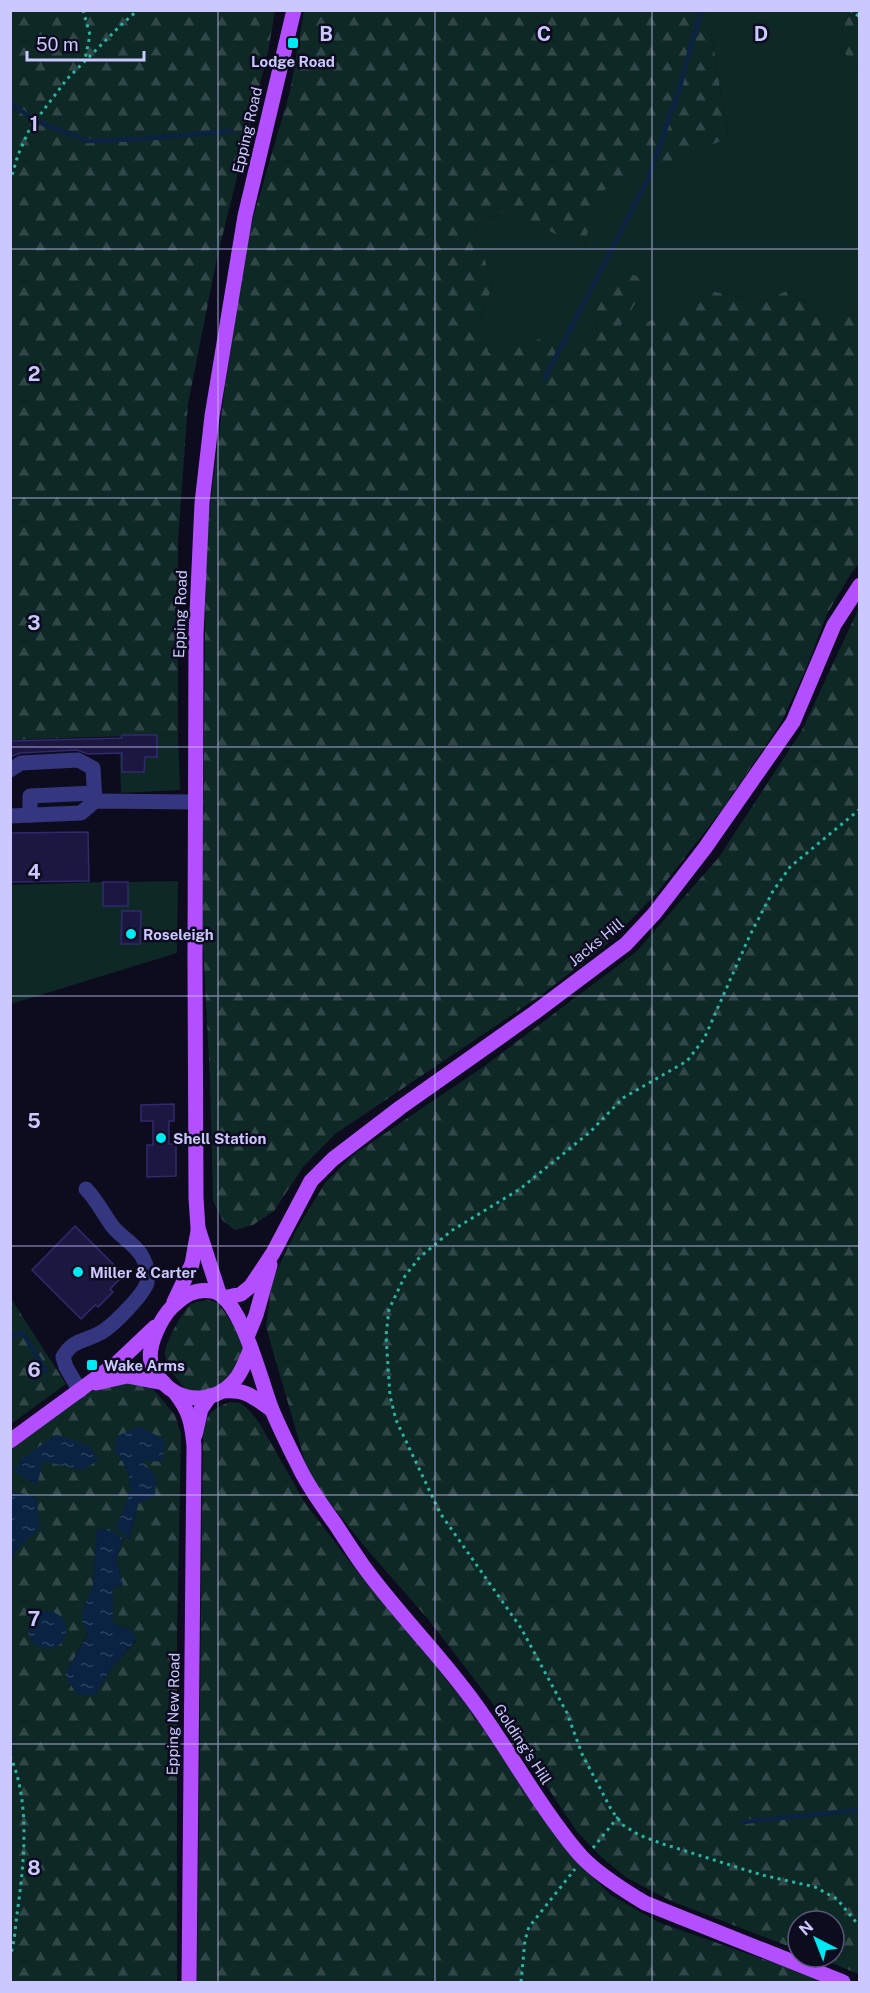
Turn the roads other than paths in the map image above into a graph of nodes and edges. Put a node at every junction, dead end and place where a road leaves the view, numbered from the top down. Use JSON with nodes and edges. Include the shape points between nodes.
{"nodes":[{"id":1,"x":294,"y":10,"type":"edge"},
{"id":2,"x":860,"y":585,"type":"edge"},
{"id":3,"x":10,"y":770,"type":"edge"},
{"id":4,"x":95,"y":797,"type":"junction"},
{"id":5,"x":196,"y":802,"type":"junction"},
{"id":6,"x":10,"y":816,"type":"edge"},
{"id":7,"x":86,"y":1189,"type":"dead end"},
{"id":8,"x":198,"y":1228,"type":"junction"},
{"id":9,"x":273,"y":1253,"type":"junction"},
{"id":10,"x":221,"y":1295,"type":"junction"},
{"id":11,"x":166,"y":1315,"type":"junction"},
{"id":12,"x":249,"y":1343,"type":"junction"},
{"id":13,"x":164,"y":1383,"type":"junction"},
{"id":14,"x":84,"y":1388,"type":"junction"},
{"id":15,"x":176,"y":1394,"type":"junction"},
{"id":16,"x":216,"y":1394,"type":"junction"},
{"id":17,"x":272,"y":1410,"type":"junction"},
{"id":18,"x":10,"y":1441,"type":"edge"},
{"id":19,"x":194,"y":1446,"type":"junction"},
{"id":20,"x":189,"y":1983,"type":"edge"},
{"id":21,"x":843,"y":1983,"type":"edge"}],
"edges":[{"from":1,"to":5,"type":"main road","name":"Epping Road","via":[[245,216],[212,416],[202,503],[196,635]]},
{"from":2,"to":9,"type":"main road","name":"Jacks Hill","via":[[834,625],[793,722],[654,914],[626,944],[333,1159],[311,1181]]},
{"from":3,"to":4,"type":"lane","via":[[21,763],[78,760],[93,768]]},
{"from":4,"to":5,"type":"lane"},
{"from":4,"to":6,"type":"lane","via":[[81,813]]},
{"from":5,"to":8,"type":"main road","name":"Epping Road"},
{"from":7,"to":14,"type":"lane","via":[[117,1232],[144,1260],[147,1282],[107,1329],[68,1347],[63,1357],[66,1367]]},
{"from":8,"to":10,"type":"main road","name":"Epping Road"},
{"from":8,"to":11,"type":"main road","name":"Epping Road","via":[[192,1264]]},
{"from":9,"to":10,"type":"main road","via":[[251,1286],[241,1294]]},
{"from":9,"to":12,"type":"main road"},
{"from":10,"to":11,"type":"main road","via":[[212,1290],[191,1291]]},
{"from":10,"to":12,"type":"main road","via":[[234,1311]]},
{"from":11,"to":13,"type":"main road","via":[[152,1346],[150,1361]]},
{"from":11,"to":14,"type":"main road","via":[[141,1342]]},
{"from":12,"to":16,"type":"main road","via":[[238,1377]]},
{"from":12,"to":17,"type":"main road","name":"Golding's Hill"},
{"from":13,"to":14,"type":"main road","via":[[127,1376]]},
{"from":13,"to":15,"type":"main road"},
{"from":14,"to":18,"type":"main road"},
{"from":15,"to":16,"type":"main road","via":[[192,1399]]},
{"from":15,"to":19,"type":"main road","name":"Epping New Road","via":[[186,1407]]},
{"from":16,"to":17,"type":"main road","via":[[237,1390]]},
{"from":16,"to":19,"type":"main road","name":"Epping New Road","via":[[201,1409]]},
{"from":17,"to":21,"type":"main road","name":"Golding's Hill","via":[[306,1482],[365,1568],[476,1705],[542,1805],[584,1859],[645,1903]]},
{"from":19,"to":20,"type":"main road","name":"Epping New Road"}]}
